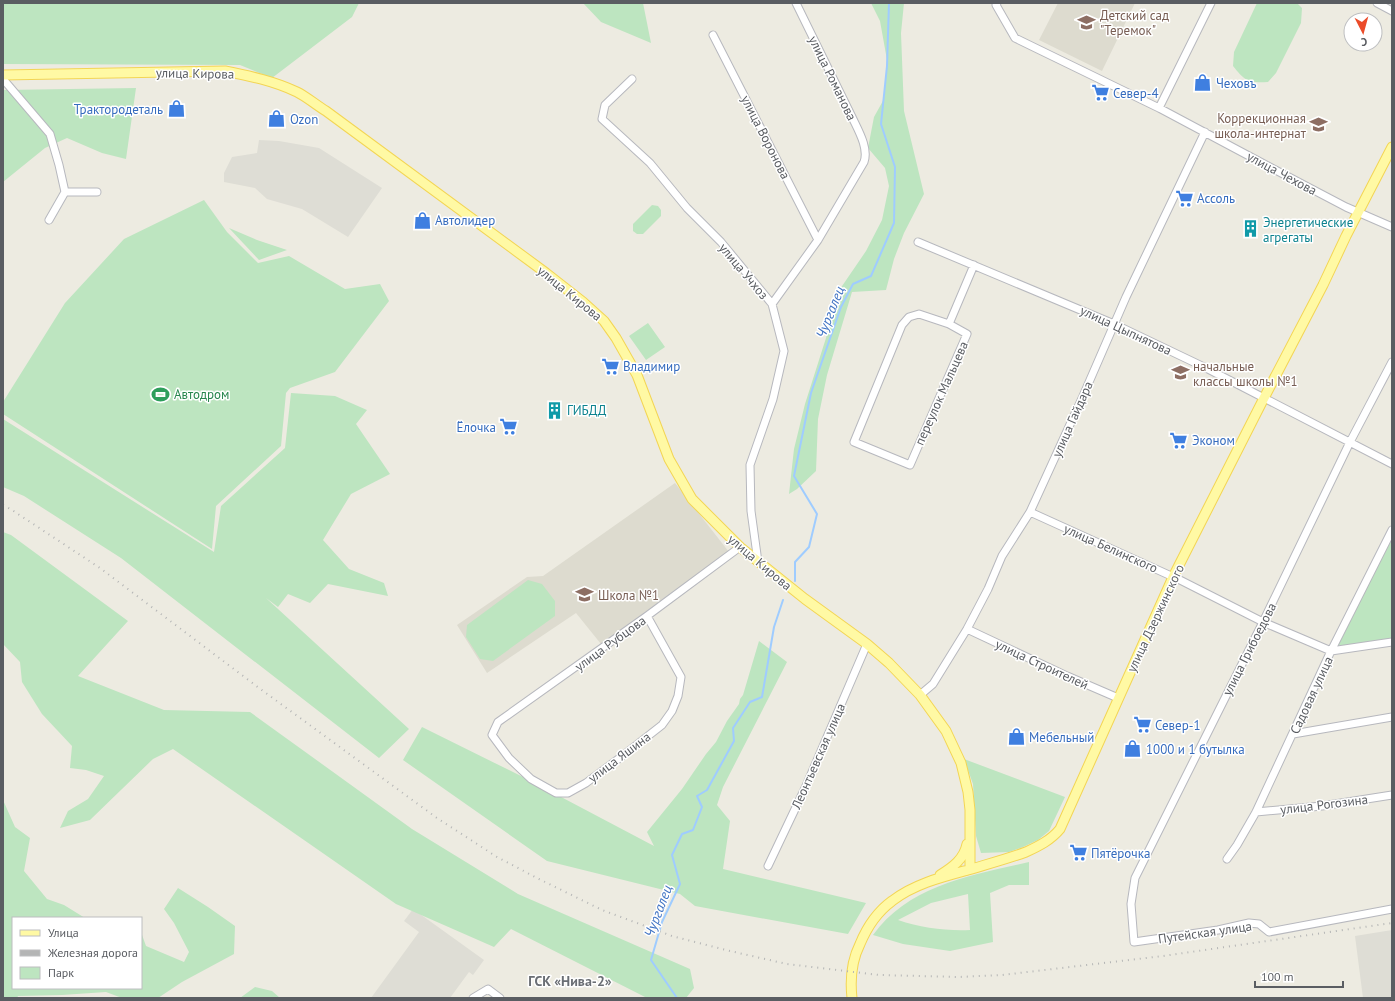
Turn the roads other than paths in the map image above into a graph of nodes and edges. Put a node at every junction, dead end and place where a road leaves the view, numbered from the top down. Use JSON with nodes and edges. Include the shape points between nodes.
{"nodes":[{"id":1,"x":796,"y":3,"type":"edge"},
{"id":2,"x":997,"y":3,"type":"edge"},
{"id":3,"x":1211,"y":3,"type":"edge"},
{"id":4,"x":1377,"y":3,"type":"edge"},
{"id":5,"x":1392,"y":11,"type":"edge"},
{"id":6,"x":713,"y":35,"type":"dead end"},
{"id":7,"x":3,"y":75,"type":"edge"},
{"id":8,"x":3,"y":79,"type":"edge"},
{"id":9,"x":632,"y":79,"type":"dead end"},
{"id":10,"x":1159,"y":108,"type":"junction"},
{"id":11,"x":1205,"y":132,"type":"junction"},
{"id":12,"x":1392,"y":147,"type":"edge"},
{"id":13,"x":65,"y":192,"type":"junction"},
{"id":14,"x":97,"y":192,"type":"dead end"},
{"id":15,"x":1359,"y":212,"type":"junction"},
{"id":16,"x":49,"y":220,"type":"dead end"},
{"id":17,"x":1392,"y":227,"type":"edge"},
{"id":18,"x":818,"y":240,"type":"junction"},
{"id":19,"x":918,"y":242,"type":"dead end"},
{"id":20,"x":974,"y":265,"type":"junction"},
{"id":21,"x":772,"y":304,"type":"junction"},
{"id":22,"x":949,"y":324,"type":"junction"},
{"id":23,"x":1114,"y":324,"type":"junction"},
{"id":24,"x":1392,"y":362,"type":"edge"},
{"id":25,"x":1264,"y":398,"type":"junction"},
{"id":26,"x":1350,"y":442,"type":"junction"},
{"id":27,"x":1392,"y":464,"type":"edge"},
{"id":28,"x":1030,"y":512,"type":"junction"},
{"id":29,"x":1392,"y":530,"type":"edge"},
{"id":30,"x":740,"y":547,"type":"junction"},
{"id":31,"x":758,"y":562,"type":"junction"},
{"id":32,"x":1173,"y":577,"type":"junction"},
{"id":33,"x":647,"y":616,"type":"junction"},
{"id":34,"x":1263,"y":622,"type":"junction"},
{"id":35,"x":967,"y":629,"type":"junction"},
{"id":36,"x":1392,"y":642,"type":"edge"},
{"id":37,"x":867,"y":644,"type":"junction"},
{"id":38,"x":1331,"y":651,"type":"junction"},
{"id":39,"x":920,"y":695,"type":"junction"},
{"id":40,"x":1118,"y":698,"type":"junction"},
{"id":41,"x":1392,"y":717,"type":"edge"},
{"id":42,"x":498,"y":722,"type":"joint"},
{"id":43,"x":1293,"y":734,"type":"junction"},
{"id":44,"x":1392,"y":795,"type":"edge"},
{"id":45,"x":1256,"y":812,"type":"junction"},
{"id":46,"x":970,"y":831,"type":"junction"},
{"id":47,"x":970,"y":848,"type":"junction"},
{"id":48,"x":1227,"y":859,"type":"dead end"},
{"id":49,"x":990,"y":864,"type":"junction"},
{"id":50,"x":768,"y":866,"type":"dead end"},
{"id":51,"x":970,"y":869,"type":"junction"},
{"id":52,"x":934,"y":880,"type":"junction"},
{"id":53,"x":1392,"y":909,"type":"edge"},
{"id":54,"x":1134,"y":942,"type":"joint"},
{"id":55,"x":473,"y":998,"type":"edge"},
{"id":56,"x":500,"y":998,"type":"edge"},
{"id":57,"x":852,"y":998,"type":"edge"}],
"edges":[{"from":1,"to":18,"type":"street","name":"улица Романова","via":[[852,117],[866,154],[864,162]]},
{"from":2,"to":10,"type":"street","name":"улица Чехова","via":[[1015,38]]},
{"from":3,"to":10,"type":"street"},
{"from":4,"to":5,"type":"street"},
{"from":6,"to":18,"type":"street","name":"улица Воронова"},
{"from":7,"to":30,"type":"main road","name":"улица Кирова","via":[[225,71],[257,77],[299,93],[546,273],[604,321],[636,375],[669,458],[692,500]]},
{"from":8,"to":13,"type":"street","via":[[50,134]]},
{"from":9,"to":21,"type":"street","name":"улица Учхоз","via":[[605,105],[602,119],[650,163],[687,208],[721,242]]},
{"from":10,"to":11,"type":"street","name":"улица Чехова"},
{"from":11,"to":15,"type":"street","name":"улица Чехова"},
{"from":11,"to":23,"type":"street","name":"улица Гайдара"},
{"from":12,"to":15,"type":"main road","name":"улица Дзержинского"},
{"from":13,"to":14,"type":"street"},
{"from":13,"to":16,"type":"street"},
{"from":15,"to":17,"type":"street","name":"улица Чехова"},
{"from":15,"to":25,"type":"main road","name":"улица Дзержинского"},
{"from":18,"to":21,"type":"street"},
{"from":19,"to":20,"type":"street","name":"улица Цыпнятова"},
{"from":20,"to":22,"type":"street","name":"переулок Мальцева"},
{"from":20,"to":23,"type":"street","name":"улица Цыпнятова"},
{"from":21,"to":31,"type":"street","name":"улица Учхоз","via":[[784,351],[773,399],[750,465],[751,511]]},
{"from":22,"to":22,"type":"street","name":"переулок Мальцева","via":[[919,314],[909,317],[902,325],[854,442],[910,465],[967,334]]},
{"from":23,"to":25,"type":"street","name":"улица Цыпнятова"},
{"from":23,"to":28,"type":"street","name":"улица Гайдара"},
{"from":24,"to":26,"type":"street","name":"улица Грибоедова"},
{"from":25,"to":26,"type":"street","name":"улица Цыпнятова"},
{"from":25,"to":32,"type":"main road","name":"улица Дзержинского"},
{"from":26,"to":27,"type":"street","name":"улица Цыпнятова"},
{"from":26,"to":34,"type":"street","name":"улица Грибоедова"},
{"from":28,"to":32,"type":"street","name":"улица Белинского"},
{"from":28,"to":35,"type":"street","name":"улица Гайдара","via":[[1002,556]]},
{"from":29,"to":38,"type":"street","name":"Садовая улица"},
{"from":30,"to":31,"type":"main road","name":"улица Кирова"},
{"from":30,"to":33,"type":"street","name":"улица Рубцова"},
{"from":31,"to":37,"type":"main road","name":"улица Кирова"},
{"from":32,"to":34,"type":"street","name":"улица Белинского"},
{"from":32,"to":40,"type":"main road","name":"улица Дзержинского"},
{"from":33,"to":42,"type":"street","name":"улица Рубцова"},
{"from":33,"to":42,"type":"street","name":"улица Яшина","via":[[681,677],[678,696],[662,725],[586,782],[568,793],[556,793],[531,779],[492,735]]},
{"from":34,"to":38,"type":"street","name":"улица Белинского"},
{"from":34,"to":54,"type":"street","name":"улица Грибоедова","via":[[1135,878],[1131,904]]},
{"from":35,"to":39,"type":"street","name":"улица Гайдара","via":[[934,684]]},
{"from":35,"to":40,"type":"street","name":"улица Строителей"},
{"from":36,"to":38,"type":"street"},
{"from":37,"to":39,"type":"main road","name":"улица Кирова"},
{"from":37,"to":50,"type":"street","name":"Леонтьевская улица","via":[[806,786]]},
{"from":38,"to":43,"type":"street","name":"Садовая улица"},
{"from":39,"to":46,"type":"main road","name":"улица Кирова","via":[[946,731],[961,763],[968,792]]},
{"from":40,"to":49,"type":"main road","name":"улица Дзержинского","via":[[1060,829],[1039,847]]},
{"from":41,"to":43,"type":"street"},
{"from":43,"to":45,"type":"street","name":"Садовая улица"},
{"from":44,"to":45,"type":"street","name":"улица Рогозина","via":[[1322,806]]},
{"from":45,"to":48,"type":"street","name":"Садовая улица"},
{"from":46,"to":47,"type":"main road","name":"улица Кирова"},
{"from":46,"to":52,"type":"main road","via":[[965,851],[958,863]]},
{"from":47,"to":49,"type":"main road","via":[[977,860]]},
{"from":47,"to":51,"type":"main road","name":"улица Кирова"},
{"from":49,"to":51,"type":"main road","name":"улица Дзержинского"},
{"from":51,"to":52,"type":"main road","name":"улица Дзержинского"},
{"from":52,"to":57,"type":"main road","name":"улица Дзержинского","via":[[903,893],[874,918],[862,938],[854,961]]},
{"from":53,"to":54,"type":"street","name":"Путейская улица","via":[[1269,932],[1259,924],[1249,924]]},
{"from":55,"to":56,"type":"street","via":[[488,988]]}]}
